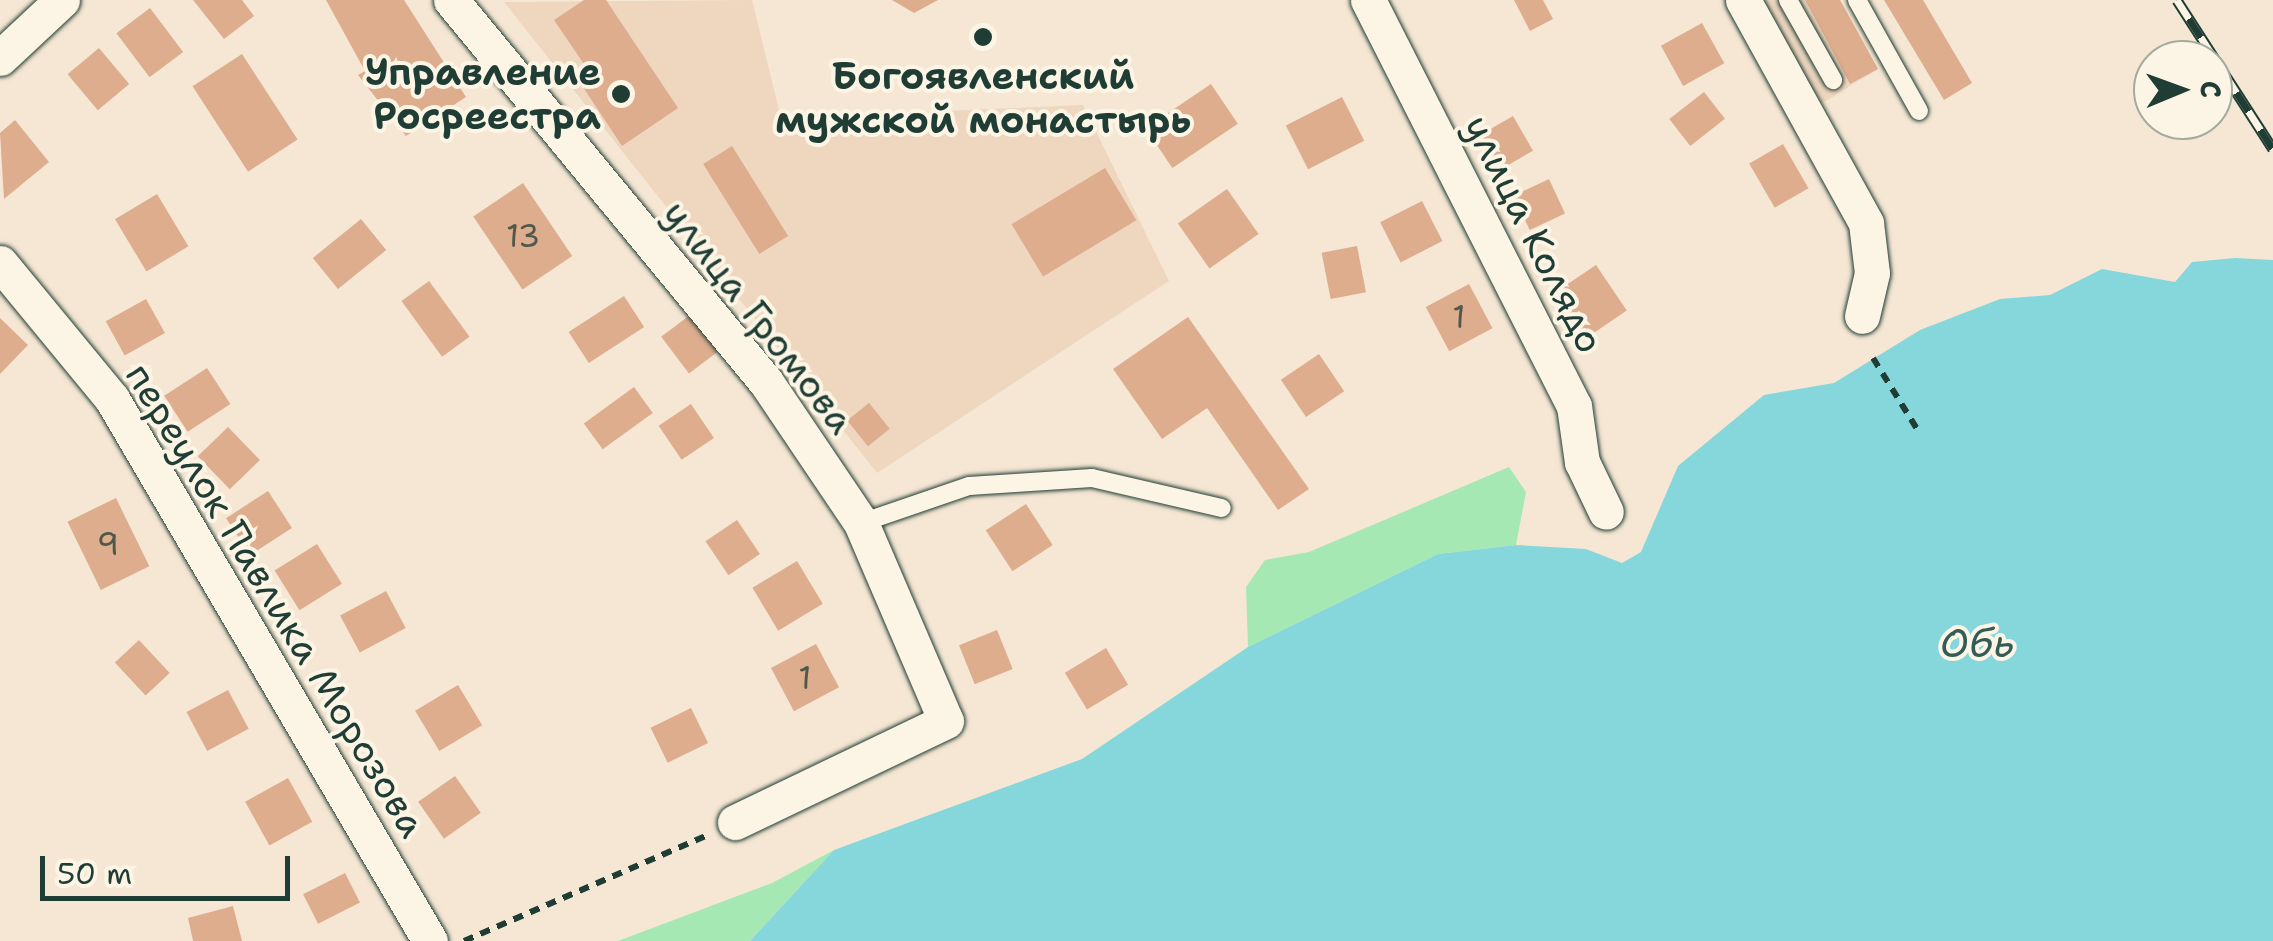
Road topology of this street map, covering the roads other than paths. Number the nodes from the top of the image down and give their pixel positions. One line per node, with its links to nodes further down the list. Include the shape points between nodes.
1 (62, 0): 7 (street)
2 (450, 0): 14 (street, улица Громова, via 766,382)
3 (1368, 0): 13 (street, улица Колядо, via 1574,406 1582,462)
4 (1744, 0): 11 (street, via 1866,223 1872,273)
5 (1788, 0): 8 (lane)
6 (1857, 0): 9 (lane)
7 (0, 58)
8 (1833, 80)
9 (1918, 111)
10 (0, 264): 16 (street, переулок Павлика Морозова, via 112,399)
11 (1862, 316)
12 (1222, 508): 14 (lane, via 1092,478 970,486)
13 (1606, 512)
14 (861, 523): 15 (street, улица Громова, via 946,721)
15 (735, 822)
16 (430, 941)

